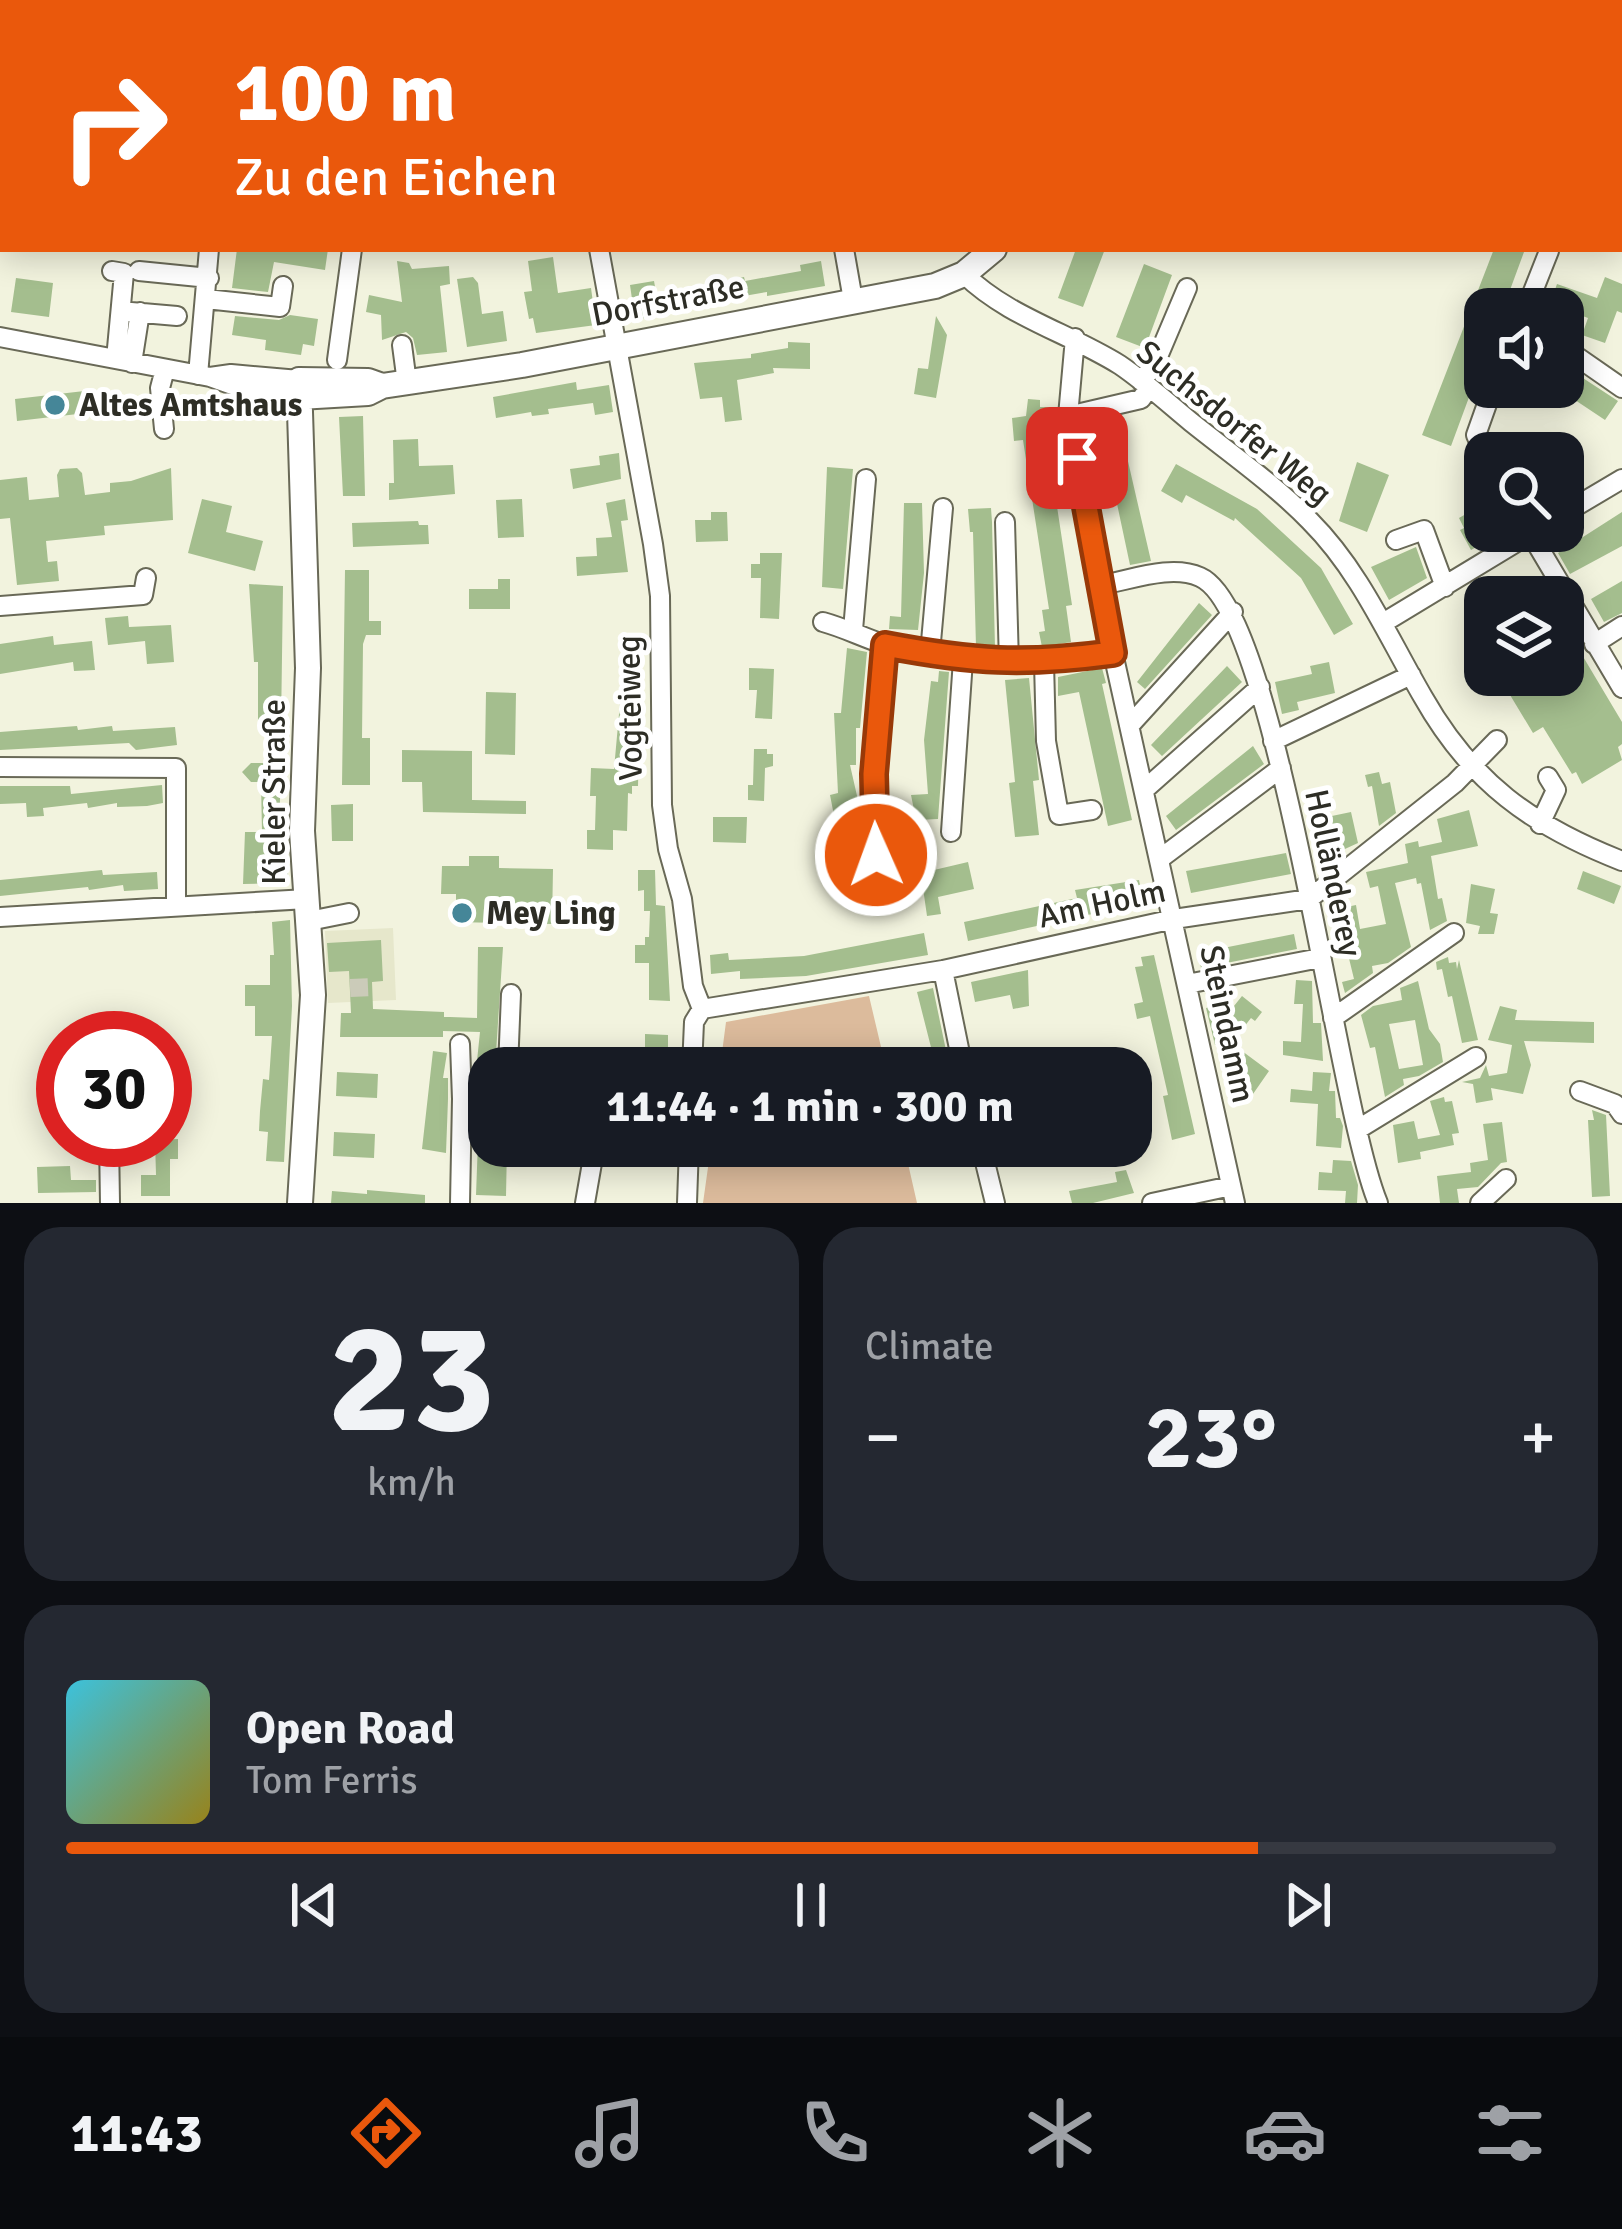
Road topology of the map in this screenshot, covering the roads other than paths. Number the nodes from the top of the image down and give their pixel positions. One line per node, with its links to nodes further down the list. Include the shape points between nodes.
1 (209, 252): 10 (street)
2 (352, 252): 21 (street)
3 (600, 252): 19 (street, Vogteiweg)
4 (845, 252): 15 (street)
5 (990, 252): 9 (main road)
6 (1549, 252): 13 (street)
7 (112, 271): 22 (street, via 124,273)
8 (139, 271): 10 (street)
9 (964, 274): 15 (main road, Dorfstraße); 18 (street, Suchsdorfer Weg, via 991,300)
10 (208, 278): 14 (street)
11 (283, 286): 14 (street, via 280,307)
12 (1187, 288): 27 (street)
13 (1534, 288)
14 (206, 299): 25 (street)
15 (853, 300): 19 (main road, Dorfstraße)
16 (177, 316): 22 (street, via 136,312)
17 (0, 337): 22 (street)
18 (1075, 338): 27 (street, Suchsdorfer Weg); 30 (street, Steindamm)
19 (615, 344): 26 (main road, Dorfstraße); 84 (street, Vogteiweg, via 660,596 662,805)
20 (402, 345): 26 (street)
21 (337, 360)
22 (124, 361): 24 (street)
23 (1584, 362): 29 (street)
24 (166, 369): 25 (street); 31 (street)
25 (204, 376): 28 (street, via 230,387)
26 (394, 384): 28 (main road, Dorfstraße, via 368,393)
27 (1145, 384): 30 (street, via 1141,399); 46 (street, Suchsdorfer Weg, via 1310,520)
28 (299, 388): 75 (main road, Kieler Straße)
29 (1622, 388)
30 (1068, 416): 41 (street, Steindamm)
31 (164, 429)
32 (866, 478): 48 (street)
33 (1622, 479): 34 (street)
34 (1584, 502)
35 (943, 508): 51 (street)
36 (1005, 522): 54 (street)
37 (1396, 540): 42 (street, via 1424,530)
38 (1500, 552): 42 (street)
39 (1543, 552): 49 (street)
40 (146, 578): 43 (street, via 143,595)
41 (1101, 585): 44 (street, via 1168,572 1202,578); 52 (street, Steindamm)
42 (1445, 587): 46 (street)
43 (0, 606)
44 (1233, 612): 57 (street, Holländerey); 59 (street)
45 (823, 622): 48 (street)
46 (1383, 623): 56 (street, Suchsdorfer Weg)
47 (1622, 626): 49 (street)
48 (853, 629): 50 (street)
49 (1594, 644): 58 (street)
50 (885, 645): 51 (street); 70 (street)
51 (930, 653): 53 (street)
52 (1113, 653): 55 (street); 59 (street, Steindamm)
53 (963, 660): 54 (street); 69 (street)
54 (1009, 662): 55 (street)
55 (1044, 662): 67 (street, via 1059,815)
56 (1411, 675): 60 (street); 64 (street, Suchsdorfer Weg)
57 (1260, 687): 60 (street, Holländerey); 66 (street)
58 (1622, 688)
59 (1131, 724): 66 (street, Steindamm)
60 (1273, 741): 63 (street, Holländerey)
61 (1501, 745): 64 (street, Am Holm)
62 (0, 767): 74 (street, via 176,768)
63 (1281, 768): 71 (street); 73 (street, Holländerey)
64 (1477, 773): 68 (street, Suchsdorfer Weg); 73 (street, Am Holm)
65 (1548, 777): 68 (street, via 1555,799)
66 (1144, 790): 71 (street, Steindamm)
67 (1092, 810)
68 (1540, 824): 72 (street, Suchsdorfer Weg)
69 (951, 832)
70 (876, 855)
71 (1161, 858): 78 (street, Steindamm)
72 (1622, 861)
73 (1309, 899): 78 (street, Am Holm); 80 (street, Holländerey)
74 (176, 904): 75 (street); 77 (street)
75 (308, 910): 76 (street); 103 (main road, Kieler Straße, via 312,1046)
76 (350, 913)
77 (0, 917)
78 (1174, 919): 81 (street, Am Holm); 82 (street, Steindamm)
79 (1454, 933): 85 (street, Holländerey)
80 (1320, 958): 82 (street); 85 (street, Holländerey)
81 (944, 970): 84 (street, Am Holm); 89 (street)
82 (1187, 984): 101 (street, Steindamm)
83 (511, 994): 87 (street)
84 (703, 1009): 88 (street, Vogteiweg)
85 (1333, 1018): 95 (street, Holländerey)
86 (460, 1044): 92 (street)
87 (509, 1047)
88 (693, 1047)
89 (959, 1047)
90 (1476, 1057): 95 (street)
91 (1580, 1091): 94 (street)
92 (462, 1099): 93 (street); 104 (street)
93 (468, 1100)
94 (1622, 1114)
95 (1360, 1128): 109 (street, Holländerey)
96 (109, 1167): 102 (street)
97 (591, 1167): 105 (street)
98 (688, 1167): 106 (street)
99 (986, 1167): 107 (street)
100 (1506, 1179): 110 (street)
101 (1233, 1194): 108 (street)
102 (110, 1203)
103 (300, 1203)
104 (460, 1203)
105 (585, 1203)
106 (687, 1203)
107 (995, 1203)
108 (1152, 1203)
109 (1378, 1203)
110 (1480, 1203)

